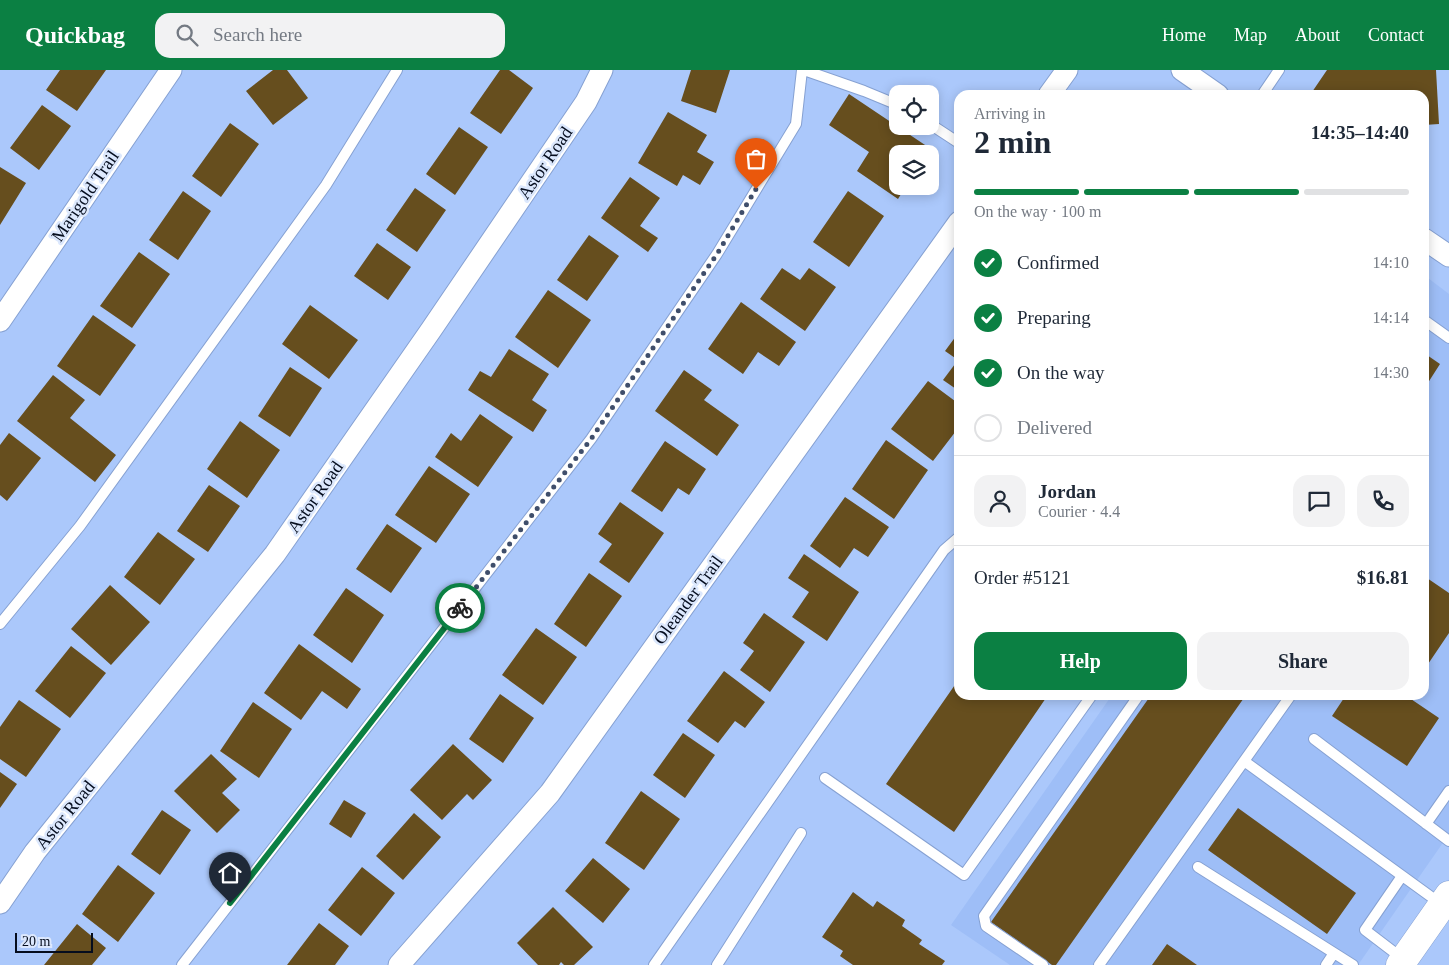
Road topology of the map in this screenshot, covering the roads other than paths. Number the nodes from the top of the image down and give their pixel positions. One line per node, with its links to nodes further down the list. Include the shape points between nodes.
1 (171, 70): 17 (street, Marigold Trail)
2 (397, 70): 21 (lane, via 326,185 80,526)
3 (602, 70): 35 (street, Astor Road, via 586,102 275,554 35,852)
4 (803, 70): 11 (lane); 38 (lane, via 796,124 717,254 591,439)
5 (1067, 70): 8 (street)
6 (1182, 70): 9 (street)
7 (1279, 70): 10 (lane)
8 (1053, 90)
9 (1211, 90)
10 (1265, 90)
11 (889, 102)
12 (939, 130): 13 (lane)
13 (954, 140)
14 (954, 229): 39 (street, Oleander Trail, via 550,793)
15 (1429, 242): 16 (street)
16 (1449, 256)
17 (0, 321)
18 (1429, 324): 19 (lane)
19 (1449, 338)
20 (954, 541): 40 (lane, via 944,550)
21 (0, 624)
22 (1088, 700): 27 (lane, via 964,875)
23 (1135, 700): 42 (lane, via 984,916 986,926)
24 (1287, 700): 26 (lane)
25 (1314, 739): 29 (lane)
26 (1244, 761): 33 (lane); 43 (lane)
27 (825, 778)
28 (1449, 791): 29 (lane)
29 (1426, 824): 31 (lane)
30 (801, 833): 41 (lane)
31 (1449, 841)
32 (1198, 867): 36 (lane)
33 (1402, 876): 34 (lane); 37 (lane, via 1365,930)
34 (1445, 900): 37 (main road)
35 (0, 903)
36 (1334, 953): 44 (lane); 45 (lane)
37 (1402, 962)
38 (182, 965)
39 (400, 965)
40 (654, 965)
41 (717, 965)
42 (1043, 965)
43 (1099, 965)
44 (1326, 965)
45 (1353, 965)

